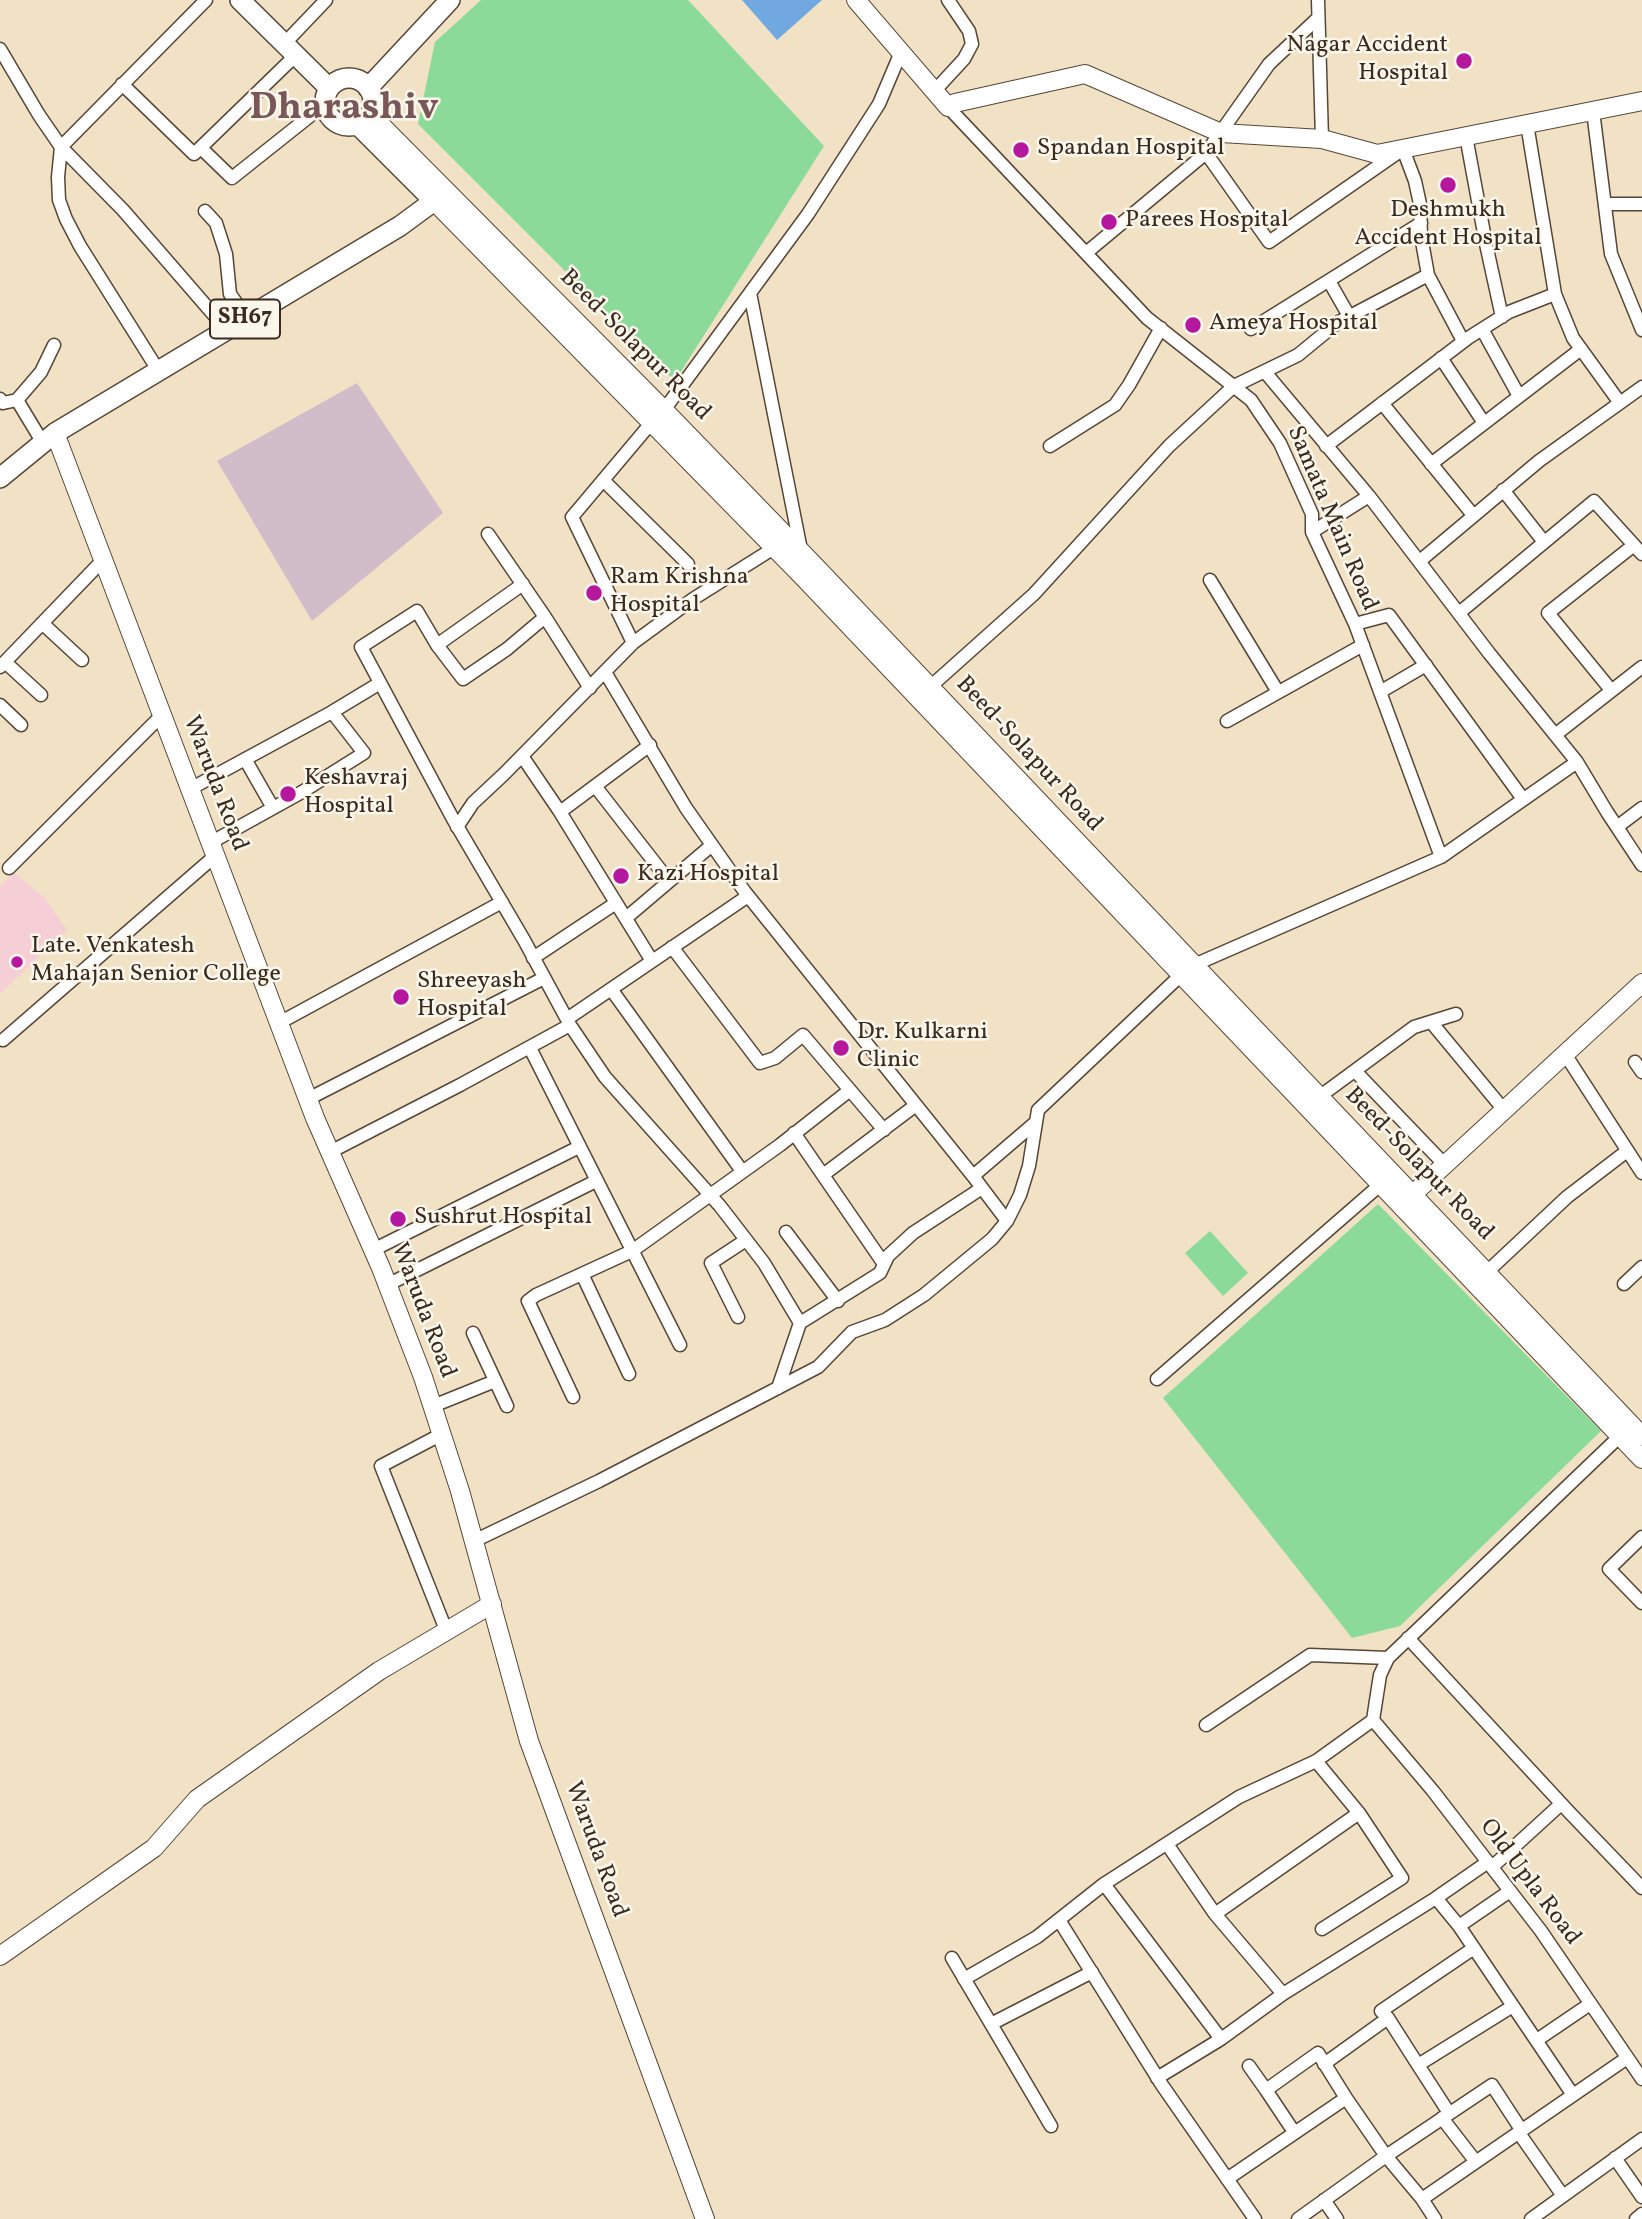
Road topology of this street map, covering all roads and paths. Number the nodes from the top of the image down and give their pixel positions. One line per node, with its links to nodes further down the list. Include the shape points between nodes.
1 (206, 0): 14 (street)
2 (240, 0): 12 (main road)
3 (326, 0): 12 (street)
4 (443, 0): 15 (main road)
5 (450, 0): 15 (main road)
6 (856, 0): 13 (street)
7 (866, 0): 16 (street)
8 (948, 0): 16 (street, via 969,31 972,44)
9 (1318, 0): 10 (street)
10 (1318, 18): 23 (street, via 1269,64); 25 (street)
11 (0, 49): 26 (street)
12 (291, 49): 17 (main road); 27 (street)
13 (901, 52): 19 (street); 38 (street, via 879,104)
14 (122, 84): 26 (street); 27 (street, via 194,154)
15 (364, 84): 17 (main road, via 343,79); 21 (main road, via 373,99)
16 (940, 85): 19 (street)
17 (327, 96): 21 (main road, via 331,119 337,123 344,126); 27 (street, via 232,178)
18 (1642, 101): 20 (street)
19 (952, 105): 23 (street, via 1085,74); 35 (street, Samata Main Road)
20 (1592, 111): 22 (street); 31 (street)
21 (364, 119): 30 (main road); 61 (street, Beed-Solapur Road)
22 (1527, 124): 24 (street); 39 (street)
23 (1221, 133): 25 (street); 29 (street)
24 (1466, 136): 28 (street); 41 (street)
25 (1322, 139): 28 (street, via 1377,154)
26 (61, 147): 46 (street); 52 (street, via 59,200 66,219)
27 (201, 148)
28 (1403, 149): 29 (street, via 1269,242); 34 (street, via 1415,181)
29 (1206, 153): 35 (street)
30 (435, 201): 42 (main road, SH67); 61 (street, Beed-Solapur Road)
31 (1605, 204): 32 (street); 47 (street, via 1611,254)
32 (1642, 204)
33 (205, 211): 42 (street, via 216,223 226,254 230,294)
34 (1421, 223): 36 (street); 37 (street)
35 (1086, 253): 43 (street, Samata Main Road)
36 (1428, 275): 40 (street); 48 (street)
37 (1329, 281): 40 (street); 44 (street)
38 (750, 293): 61 (street); 77 (street)
39 (1555, 294): 41 (street); 50 (street)
40 (1349, 316): 53 (street, via 1298,355)
41 (1502, 317): 45 (street)
42 (247, 318): 46 (main road, SH67)
43 (1161, 328): 54 (street, Samata Main Road); 64 (street, via 1115,405)
44 (1251, 329)
45 (1482, 329): 48 (street); 56 (street)
46 (227, 330): 52 (main road, SH67)
47 (1642, 330)
48 (1464, 341): 51 (street)
49 (54, 345): 58 (street, via 41,372)
50 (1581, 349): 56 (street); 60 (street)
51 (1441, 358): 59 (street); 62 (street)
52 (158, 370): 63 (main road, SH67)
53 (1265, 372): 54 (street); 65 (street, Samata Main Road)
54 (1234, 386): 72 (street, Samata Main Road, via 1251,400 1280,443 1312,514); 96 (street, via 1169,446 1034,594)
55 (1642, 387): 60 (street)
56 (1519, 396): 62 (street)
57 (0, 399): 58 (street, via 2,403)
58 (17, 400): 63 (street)
59 (1381, 403): 65 (street); 66 (street)
60 (1620, 403): 69 (street)
61 (658, 416): 68 (street); 75 (street, Beed-Solapur Road); 77 (street, Beed-Solapur Road)
62 (1484, 423): 66 (street)
63 (49, 438): 67 (main road, SH67); 78 (street, Waruda Road)
64 (1050, 446)
65 (1326, 446): 70 (street, Samata Main Road)
66 (1431, 464): 71 (street)
67 (0, 478)
68 (604, 481): 80 (street); 87 (street, via 572,517)
69 (1503, 491): 71 (street); 74 (street)
70 (1369, 496): 72 (street); 79 (street, Samata Main Road)
71 (1473, 515): 79 (street)
72 (1312, 532): 86 (street, Samata Main Road)
73 (488, 534): 82 (street)
74 (1544, 542): 76 (street, via 1594,501); 83 (street)
75 (774, 548): 87 (street); 133 (street, Beed-Solapur Road)
76 (1638, 550): 98 (street, via 1548,613)
77 (801, 551): 96 (street, Beed-Solapur Road)
78 (103, 560): 85 (street); 104 (street, Waruda Road)
79 (1421, 560): 83 (street, Samata Main Road)
80 (688, 564)
81 (1210, 580): 99 (street)
82 (523, 584): 84 (street); 88 (street)
83 (1459, 613): 107 (street, Samata Main Road)
84 (545, 617): 88 (street, via 463,679); 97 (street)
85 (42, 623): 90 (street); 91 (street)
86 (1354, 624): 89 (street, Samata Main Road); 92 (street, via 1389,615)
87 (633, 643): 94 (street)
88 (437, 645): 95 (street, via 417,611 361,647)
89 (1363, 645): 99 (street); 100 (street, Samata Main Road)
90 (82, 660)
91 (2, 665): 101 (street)
92 (1426, 665): 100 (street); 114 (street)
93 (1642, 667): 98 (street)
94 (605, 672): 97 (street); 108 (street)
95 (380, 683): 103 (street); 118 (street)
96 (930, 687): 133 (street, Beed-Solapur Road)
97 (590, 688): 109 (street)
98 (1611, 690): 107 (street)
99 (1279, 692): 105 (street)
100 (1380, 692): 122 (street, Samata Main Road)
101 (41, 695)
102 (0, 705): 106 (street)
103 (332, 712): 110 (street); 115 (street, via 364,752)
104 (162, 715): 113 (street, Waruda Road); 124 (street)
105 (1227, 721)
106 (21, 725)
107 (1555, 735): 111 (street, Samata Main Road)
108 (650, 745): 112 (street); 120 (street)
109 (522, 756): 117 (street); 118 (street, via 472,803)
110 (246, 759): 113 (street); 115 (street)
111 (1577, 762): 114 (street); 119 (street, Samata Main Road)
112 (595, 786): 117 (street); 125 (street)
113 (190, 789): 121 (street, Waruda Road)
114 (1523, 799): 122 (street)
115 (273, 808): 121 (street)
116 (1642, 808): 119 (street)
117 (560, 812): 128 (street)
118 (457, 827): 127 (street)
119 (1617, 827): 123 (street, Samata Main Road)
120 (712, 845): 125 (street); 126 (street)
121 (213, 850): 140 (street, Waruda Road); 141 (street)
122 (1441, 856): 133 (street)
123 (1642, 865)
124 (9, 868)
125 (669, 881): 129 (street)
126 (748, 896): 130 (street); 148 (street)
127 (502, 902): 131 (street); 140 (street)
128 (616, 902): 129 (street); 131 (street)
129 (626, 918): 132 (street)
130 (672, 947): 132 (street); 145 (street, via 760,1063 775,1058 803,1035)
131 (533, 958): 134 (street)
132 (652, 961): 136 (street)
133 (1187, 970): 146 (street, Beed-Solapur Road); 150 (street, via 1038,1110); 162 (street, Beed-Solapur Road)
134 (544, 978): 138 (street); 147 (street)
135 (1642, 983): 143 (street)
136 (611, 989): 138 (street); 158 (street)
137 (1456, 1014): 139 (street)
138 (569, 1022): 142 (street); 164 (street, via 605,1077)
139 (1431, 1022): 144 (street, via 1415,1027); 149 (street)
140 (279, 1023): 147 (street, Waruda Road)
141 (3, 1040)
142 (530, 1048): 153 (street); 155 (street)
143 (1565, 1054): 149 (street); 154 (street)
144 (1355, 1071): 146 (street); 156 (street)
145 (850, 1090): 151 (street); 152 (street)
146 (1319, 1097): 165 (street, Beed-Solapur Road)
147 (308, 1099): 155 (street, Waruda Road)
148 (916, 1105): 151 (street); 160 (street)
149 (1504, 1110): 156 (street)
150 (1036, 1122): 160 (street); 166 (street, via 1026,1176)
151 (884, 1130): 159 (street)
152 (794, 1133): 158 (street); 159 (street)
153 (579, 1147): 161 (street); 169 (street)
154 (1627, 1151): 157 (street); 173 (street, via 1567,1197)
155 (330, 1152): 169 (street, Waruda Road)
156 (1445, 1165): 165 (street)
157 (1641, 1169)
158 (742, 1171): 164 (street)
159 (823, 1175): 171 (street)
160 (973, 1176): 163 (street)
161 (596, 1181): 170 (street); 176 (street)
162 (1380, 1185): 183 (street); 190 (street, Beed-Solapur Road)
163 (982, 1188): 166 (street); 171 (street, via 913,1233)
164 (709, 1194): 168 (street); 170 (street)
165 (1412, 1195): 173 (street, Beed-Solapur Road)
166 (1007, 1221): 185 (street, via 992,1239 923,1295 885,1320 852,1332 818,1367)
167 (786, 1232): 177 (street)
168 (746, 1240): 178 (street, via 711,1263); 179 (street)
169 (373, 1250): 176 (street, Waruda Road)
170 (632, 1251): 174 (street); 181 (street)
171 (884, 1264): 177 (street, via 880,1273)
172 (1642, 1267): 175 (street)
173 (1487, 1272): 191 (street, Beed-Solapur Road)
174 (582, 1274): 182 (street); 186 (street, via 528,1301)
175 (1624, 1283)
176 (387, 1285): 187 (street, Waruda Road)
177 (838, 1301): 179 (street)
178 (738, 1317)
179 (800, 1323): 185 (street)
180 (472, 1333): 184 (street)
181 (680, 1345)
182 (629, 1374)
183 (1157, 1379)
184 (495, 1381): 187 (street); 188 (street)
185 (778, 1388): 194 (street)
186 (573, 1398)
187 (433, 1406): 189 (street, Waruda Road)
188 (507, 1406)
189 (442, 1434): 194 (street, Waruda Road); 197 (street, via 381,1466)
190 (1620, 1436): 192 (street, Beed-Solapur Road); 198 (street)
191 (1642, 1436)
192 (1642, 1460)
193 (1642, 1537): 195 (street, via 1609,1569)
194 (474, 1541): 196 (street, Waruda Road)
195 (1642, 1603)
196 (492, 1604): 197 (street); 250 (street, Waruda Road, via 529,1741)
197 (446, 1630): 216 (street, via 197,1799 154,1848)
198 (1408, 1639): 199 (street); 203 (street)
199 (1388, 1658): 200 (street, via 1380,1675); 201 (street, via 1310,1655)
200 (1373, 1720): 202 (street); 206 (street, Old Upla Road)
201 (1206, 1724)
202 (1316, 1761): 204 (street); 205 (street, via 1239,1797)
203 (1561, 1804): 206 (street); 208 (street)
204 (1359, 1812): 211 (street); 214 (street, via 1402,1878)
205 (1167, 1844): 207 (street); 211 (street)
206 (1490, 1865): 209 (street, Old Upla Road); 210 (street)
207 (1104, 1884): 212 (street); 225 (street)
208 (1642, 1888)
209 (1510, 1891): 213 (street); 221 (street, Old Upla Road)
210 (1436, 1898): 213 (street); 220 (street)
211 (1215, 1913): 220 (street)
212 (1059, 1920): 218 (street); 219 (street)
213 (1459, 1926): 215 (street)
214 (1322, 1930)
215 (1474, 1948): 222 (street); 223 (street, via 1381,2011)
216 (0, 1956)
217 (952, 1958): 219 (street)
218 (1092, 1972): 224 (street); 231 (street)
219 (964, 1979): 224 (street)
220 (1283, 1994): 225 (street)
221 (1590, 2004): 226 (street); 227 (street, Old Upla Road)
222 (1513, 2006): 226 (street); 229 (street)
223 (1388, 2018): 228 (street); 229 (street)
224 (991, 2024): 237 (street)
225 (1221, 2039): 231 (street)
226 (1537, 2040): 234 (street)
227 (1626, 2058): 232 (street, Old Upla Road); 234 (street)
228 (1324, 2064): 233 (street, via 1318,2053); 235 (street)
229 (1418, 2065): 236 (street)
230 (1249, 2066): 233 (street)
231 (1157, 2078): 244 (street)
232 (1642, 2079)
233 (1266, 2090): 238 (street)
234 (1573, 2095): 239 (street)
235 (1346, 2098): 238 (street); 241 (street)
236 (1446, 2116): 239 (street, via 1492,2085); 241 (street); 243 (street)
237 (1051, 2126)
238 (1294, 2132): 244 (street)
239 (1521, 2132): 243 (street); 245 (street)
240 (1642, 2139): 242 (street)
241 (1386, 2156): 247 (street); 248 (street)
242 (1615, 2158): 245 (street); 246 (street)
243 (1476, 2162): 247 (street)
244 (1227, 2179): 251 (street)
245 (1563, 2196): 255 (street)
246 (1642, 2197)
247 (1422, 2199): 254 (street)
248 (1324, 2200): 252 (street); 253 (street)
249 (1642, 2214): 256 (street)
250 (705, 2219)
251 (1255, 2219)
252 (1298, 2219)
253 (1337, 2219)
254 (1435, 2219)
255 (1531, 2219)
256 (1636, 2219)

